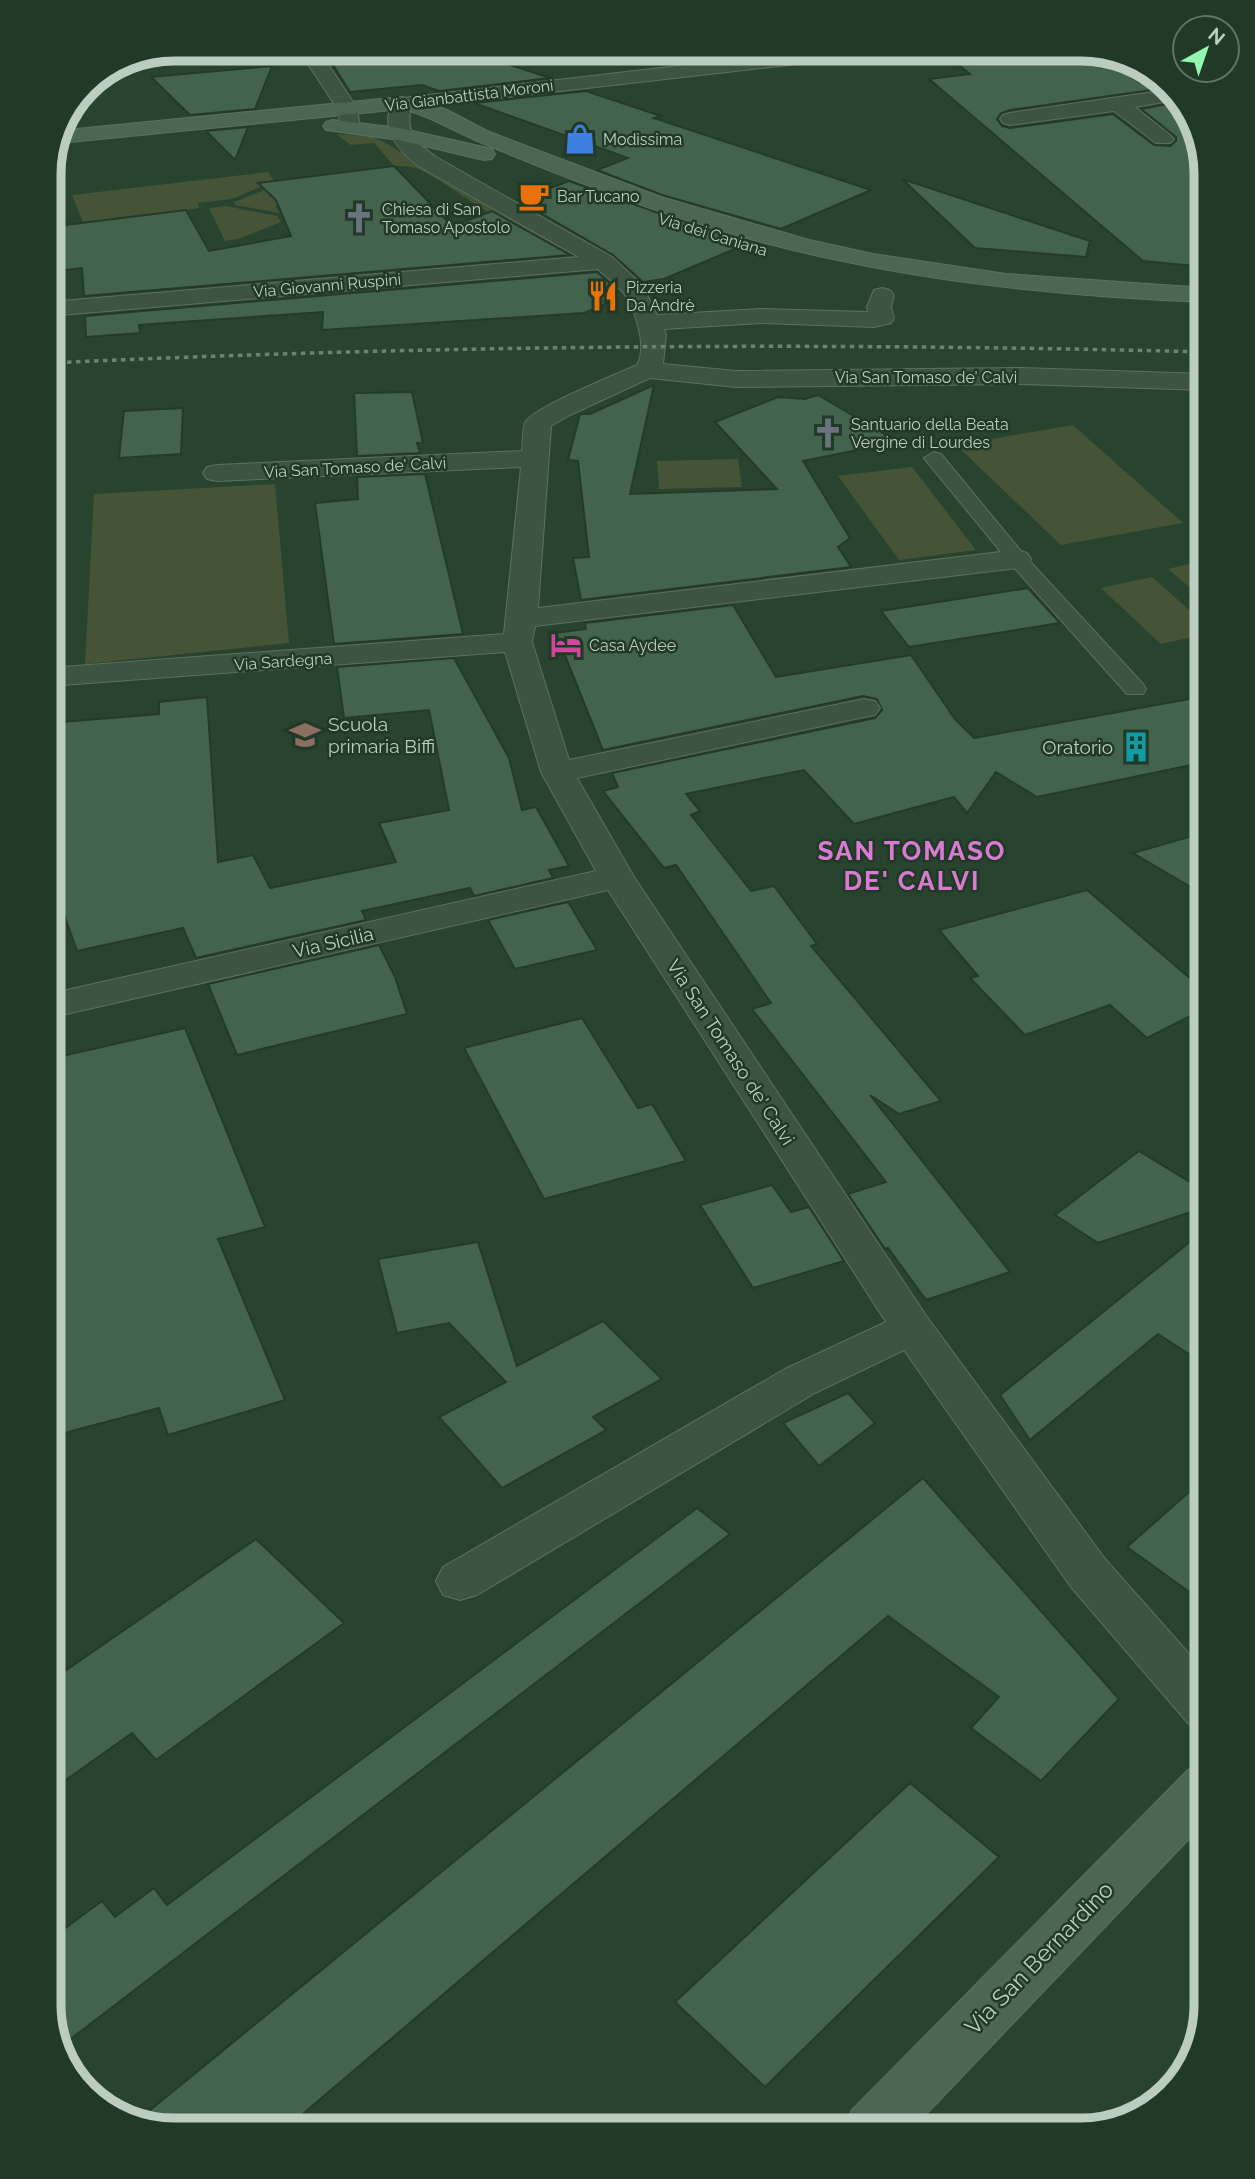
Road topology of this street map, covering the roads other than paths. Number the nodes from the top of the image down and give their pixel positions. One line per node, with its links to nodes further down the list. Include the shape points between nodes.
1 (315, 61): 7 (street)
2 (765, 61): 3 (street, Via Gianbattista Moroni)
3 (487, 91): 5 (street, Via Gianbattista Moroni); 9 (street, via 465,111)
4 (1163, 97): 6 (street)
5 (402, 103): 7 (main road, Via Gianbattista Moroni); 9 (main road, Via dei Caniana); 10 (street, via 397,117)
6 (1118, 104): 8 (street); 12 (street)
7 (348, 118): 10 (main road, Via dei Caniana); 11 (main road, Via dei Caniana, via 315,124 230,121)
8 (1010, 119)
9 (462, 126): 13 (street); 16 (main road, Via dei Caniana, via 675,209 779,241 899,266 1022,283)
10 (399, 134): 13 (main road, Via dei Caniana); 14 (street, via 406,146)
11 (68, 137)
12 (1163, 139)
13 (474, 151): 14 (street); 18 (main road, Via dei Caniana, via 716,237 851,270 990,292)
14 (453, 174): 15 (street)
15 (604, 262): 19 (street, Via Giovanni Ruspini); 20 (street, via 634,290)
16 (1194, 294)
17 (882, 295): 20 (street, via 882,318 874,320 761,316)
18 (1194, 306)
19 (61, 308)
20 (648, 323): 21 (street, via 654,335 653,359)
21 (647, 370): 22 (street, Via San Tomaso de' Calvi, via 736,379 1021,376); 23 (street, Via San Tomaso de' Calvi, via 538,423)
22 (1194, 382)
23 (535, 458): 25 (street, Via San Tomaso de' Calvi); 27 (street, Via San Tomaso de' Calvi)
24 (934, 458): 26 (lane)
25 (217, 473)
26 (1017, 559): 27 (street); 29 (lane)
27 (519, 630): 28 (street, Via Sardegna); 31 (street, Via San Tomaso de' Calvi)
28 (61, 676)
29 (1135, 689)
30 (864, 708): 31 (street)
31 (558, 772): 32 (street, Via San Tomaso de' Calvi)
32 (617, 877): 33 (street, Via Sicilia); 34 (street, Via San Tomaso de' Calvi)
33 (61, 1003)
34 (912, 1328): 35 (street, via 800,1381); 36 (street, Via San Tomaso de' Calvi, via 1088,1573)
35 (460, 1581)
36 (1194, 1694)
37 (1194, 1798): 38 (main road, Via San Bernardino)
38 (884, 2118)

